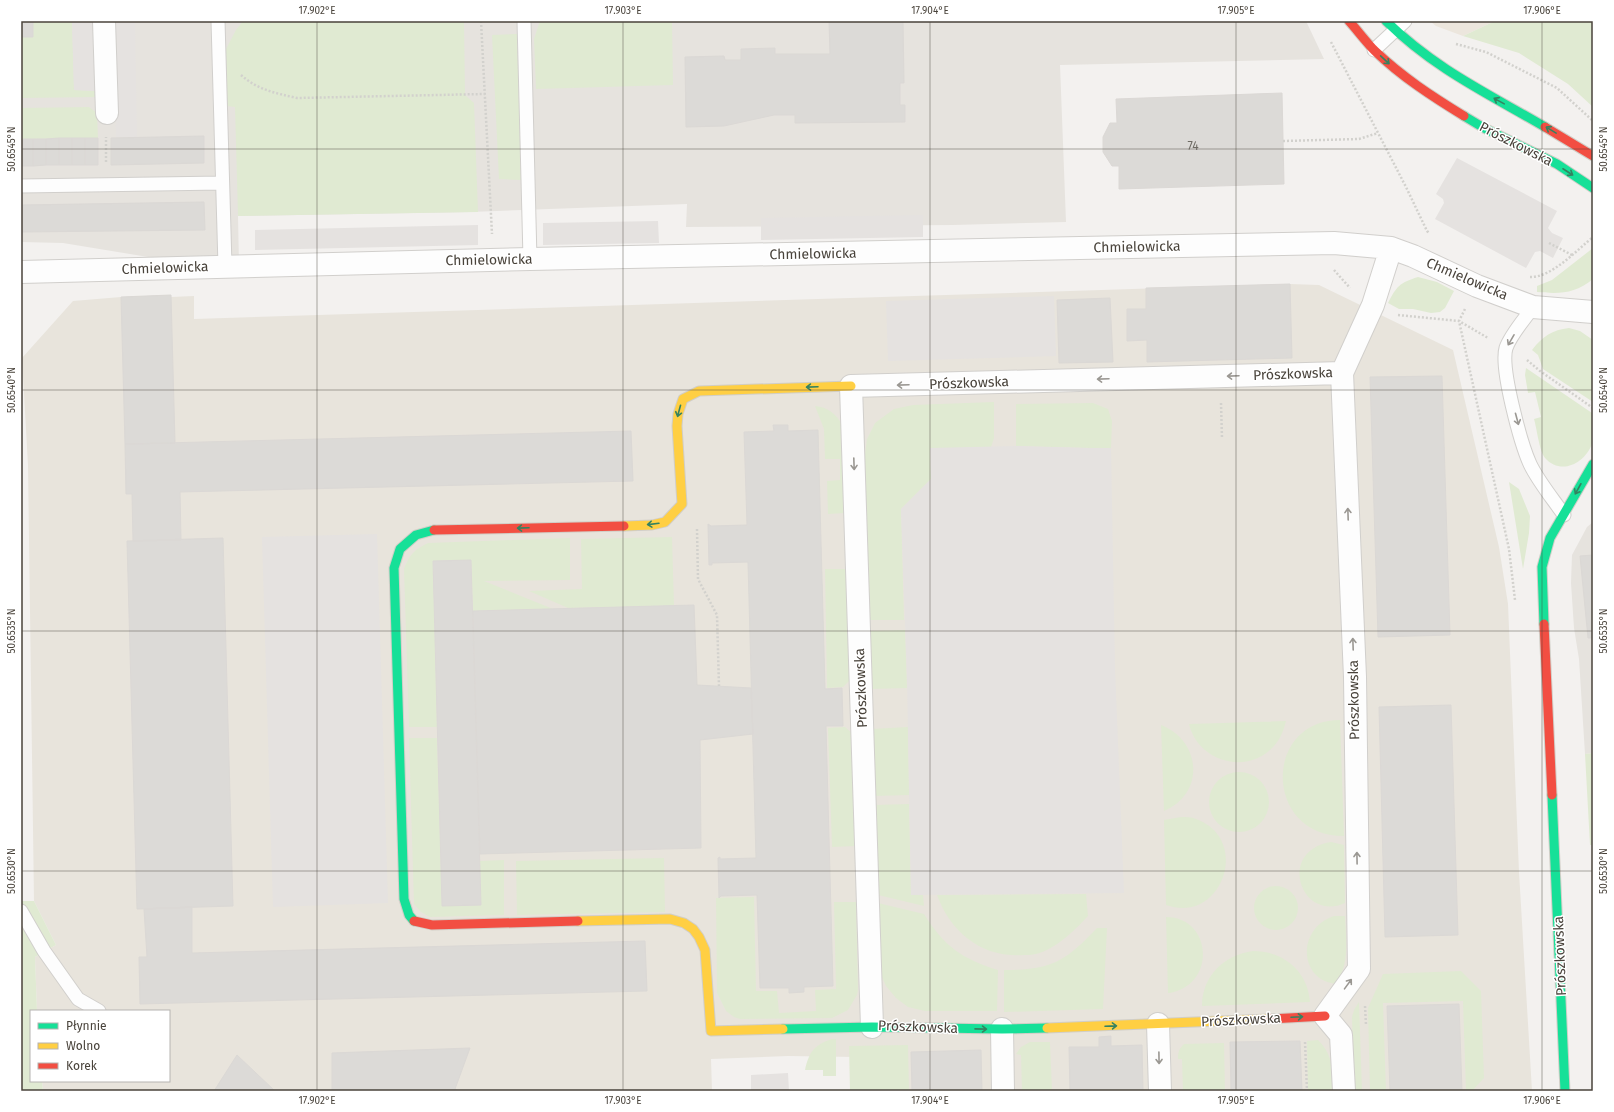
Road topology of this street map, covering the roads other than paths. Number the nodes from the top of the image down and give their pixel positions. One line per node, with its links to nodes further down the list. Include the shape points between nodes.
1 (104, 21): 9 (street)
2 (218, 21): 11 (lane)
3 (524, 21): 15 (lane)
4 (1349, 21): 8 (street, Prószkowska)
5 (1386, 21): 7 (street, Prószkowska)
6 (1405, 21): 7 (lane)
7 (1394, 31): 8 (lane); 10 (street, Prószkowska, one-way to 7, via 1460,79)
8 (1374, 50): 13 (street, Prószkowska, one-way to 13, via 1433,97 1484,128 1556,164)
9 (107, 113)
10 (1593, 156)
11 (222, 183): 12 (lane); 16 (lane)
12 (21, 186)
13 (1593, 188)
14 (1390, 248): 15 (street, Chmielowicka, via 1334,243); 18 (street, Chmielowicka); 20 (street, Prószkowska, via 1373,305)
15 (530, 259): 16 (street, Chmielowicka)
16 (226, 266): 17 (street, Chmielowicka)
17 (21, 272)
18 (1533, 307): 19 (street, Chmielowicka); 24 (lane, one-way to 24, via 1506,348 1504,361 1507,382 1530,464)
19 (1593, 312)
20 (1342, 373): 21 (street, Prószkowska, one-way to 21); 27 (street, Prószkowska, one-way to 20, via 1359,969 1355,677)
21 (851, 386): 29 (street, Prószkowska, one-way to 29); 29 (street, one-way to 29, via 699,391 683,399 677,426 682,504 665,522 652,525 434,530 416,535 400,549 394,568 404,899 407,913 416,924 670,919 689,924 701,938 705,950 711,1031)
22 (1593, 464): 24 (street, Prószkowska, one-way to 24)
23 (1587, 494): 24 (street, Prószkowska)
24 (1564, 515): 34 (street, Prószkowska, via 1550,538 1542,566)
25 (21, 910): 26 (lane, via 44,951 78,999)
26 (97, 1010)
27 (1325, 1016): 28 (street, Prószkowska, one-way to 27); 33 (street, via 1341,1035)
28 (1158, 1024): 30 (street, Prószkowska, one-way to 28); 32 (street, one-way to 32)
29 (872, 1027): 30 (street, Prószkowska, one-way to 30)
30 (1002, 1029): 31 (street)
31 (1003, 1091)
32 (1160, 1091)
33 (1344, 1091)
34 (1565, 1091)

